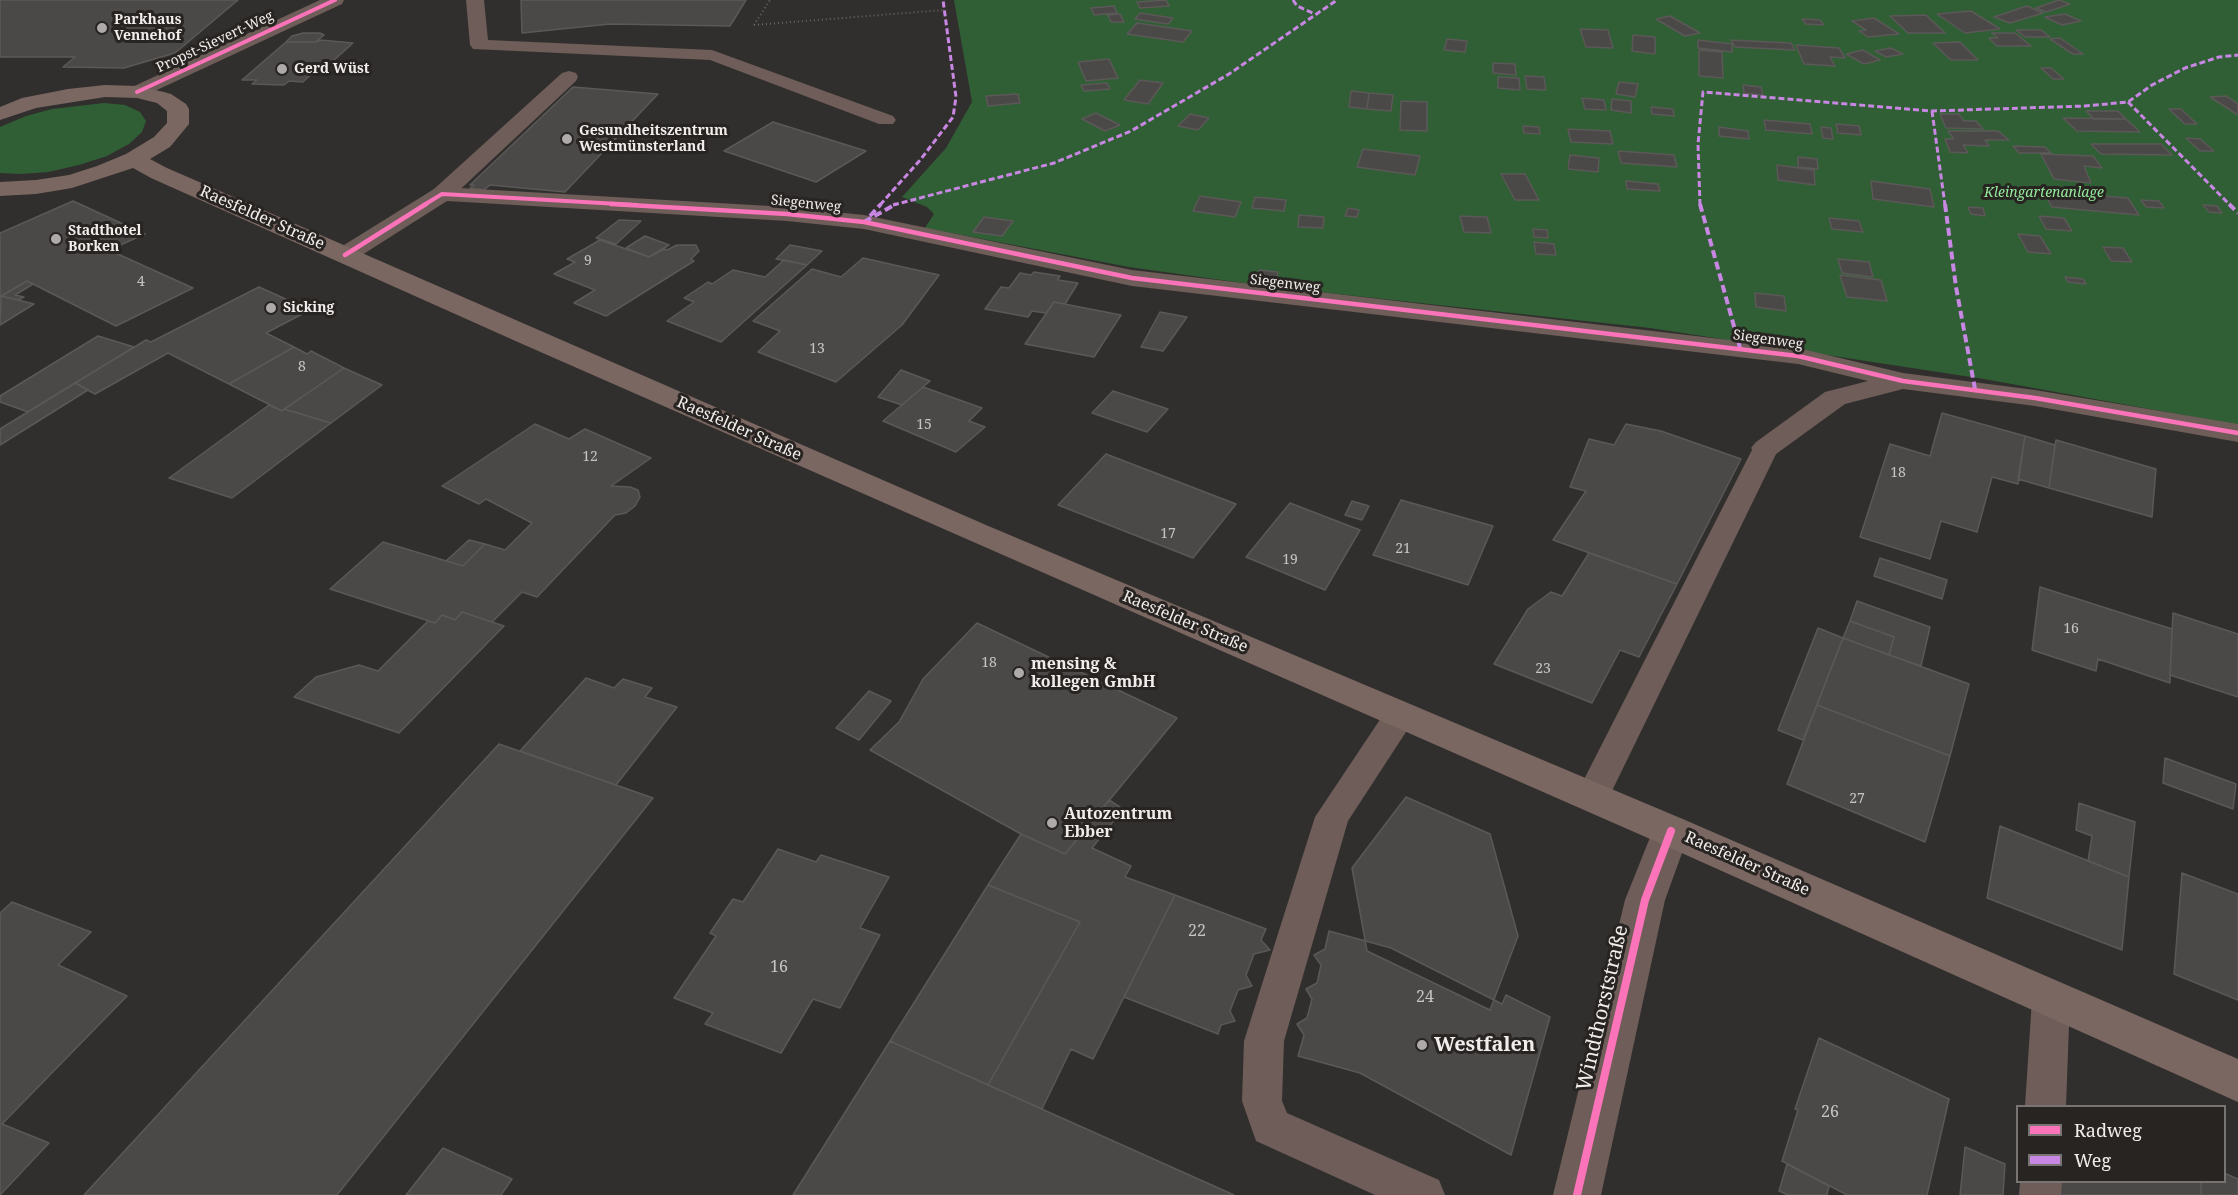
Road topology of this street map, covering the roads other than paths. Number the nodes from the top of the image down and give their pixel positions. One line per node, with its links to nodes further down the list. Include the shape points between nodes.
1 (335, 0): 4 (street, Propst-Sievert-Weg)
2 (475, 0): 6 (lane, via 479,45 712,55)
3 (569, 77): 9 (lane)
4 (137, 92): 5 (main road, via 68,95); 7 (main road, via 164,98 178,109 178,124 162,142)
5 (0, 114)
6 (886, 120)
7 (134, 159): 8 (main road, via 72,181); 10 (main road, Raesfelder Straße)
8 (0, 189)
9 (442, 194): 10 (street); 11 (street, Siegenweg, via 864,222 1132,278 1740,348 1798,356)
10 (345, 255): 14 (main road, Raesfelder Straße)
11 (1903, 381): 12 (street, Siegenweg, via 2035,398); 13 (street, Siegenweg, via 1835,398)
12 (2238, 433)
13 (1766, 447): 15 (lane)
14 (1401, 715): 15 (main road, Raesfelder Straße); 20 (lane, via 1332,817 1264,1041 1262,1101 1271,1127)
15 (1592, 797): 16 (main road, Raesfelder Straße)
16 (1671, 831): 17 (main road, Raesfelder Straße); 21 (street, Windthorststraße, via 1645,900)
17 (2051, 999): 18 (main road, Raesfelder Straße); 19 (lane)
18 (2238, 1081)
19 (2045, 1105)
20 (1424, 1195)
21 (1578, 1195)

